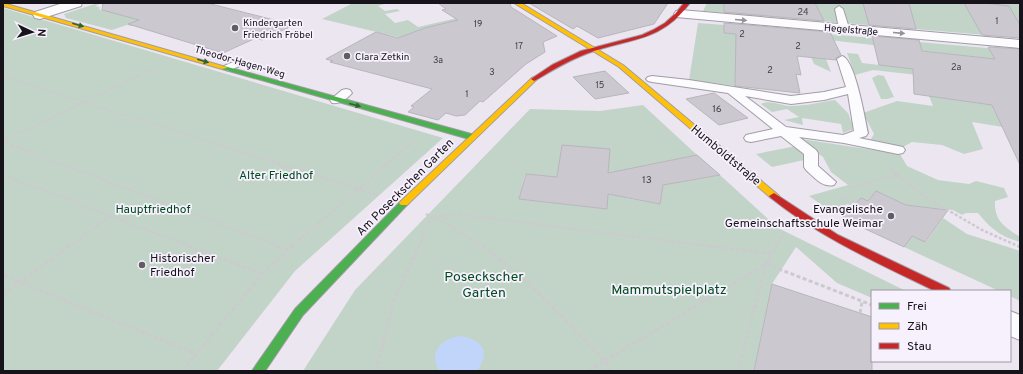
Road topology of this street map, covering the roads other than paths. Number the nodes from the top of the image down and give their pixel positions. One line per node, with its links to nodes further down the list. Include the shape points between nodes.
1 (76, 3): 6 (street)
2 (517, 3): 9 (street, Humboldtstraße)
3 (3, 4): 6 (street, Theodor-Hagen-Weg)
4 (684, 9): 7 (street, Hegelstraße, one-way to 7); 9 (street, Am Poseckschen Garten, via 672,23 658,31)
5 (839, 9): 7 (lane)
6 (40, 15): 12 (street, Theodor-Hagen-Weg, one-way to 12)
7 (844, 28): 8 (street, Hegelstraße, one-way to 8)
8 (1020, 44)
9 (595, 50): 19 (street, Am Poseckschen Garten, via 549,68 530,81); 24 (street, Humboldtstraße, via 621,66 785,205 830,235)
10 (842, 59): 14 (lane)
11 (240, 62): 12 (lane)
12 (228, 68): 17 (street, Theodor-Hagen-Weg)
13 (652, 79): 15 (lane)
14 (853, 89): 15 (lane, via 791,100); 21 (lane, via 862,133)
15 (732, 91): 18 (lane)
16 (346, 93): 17 (lane)
17 (336, 100): 19 (street, Theodor-Hagen-Weg, one-way to 19)
18 (784, 131): 20 (lane); 21 (lane); 23 (lane, via 811,153 811,167)
19 (472, 137): 27 (street, Am Poseckschen Garten, via 299,312)
20 (751, 138)
21 (844, 139): 22 (lane)
22 (898, 150)
23 (829, 182)
24 (942, 290)
25 (1011, 324): 26 (street)
26 (1020, 328)
27 (258, 371)

